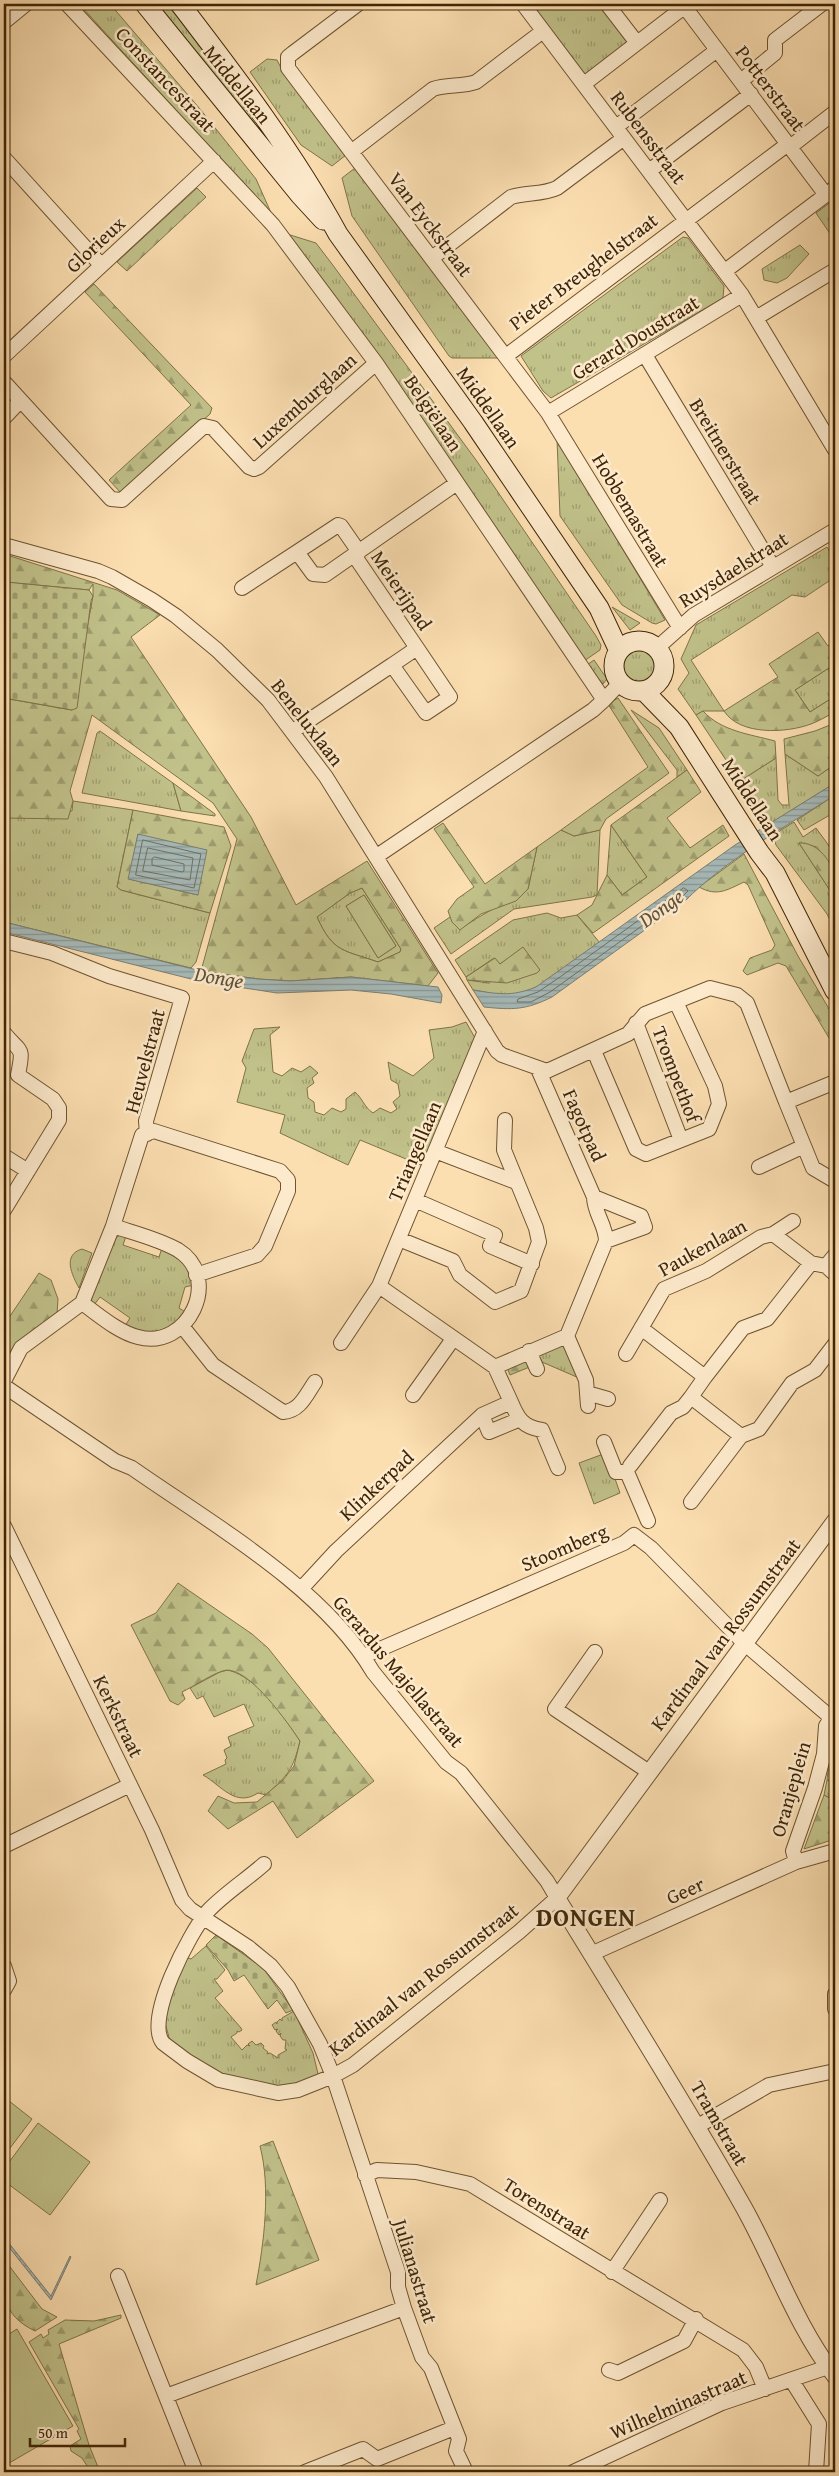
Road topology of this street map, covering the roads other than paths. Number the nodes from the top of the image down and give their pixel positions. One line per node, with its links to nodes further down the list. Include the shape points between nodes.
1 (26, 4): 11 (street)
2 (67, 4): 23 (street, Constancestraat)
3 (145, 4): 27 (main road, Middellaan, via 300,196)
4 (180, 4): 27 (main road, Middellaan, via 316,193)
5 (358, 4): 10 (street)
6 (522, 4): 12 (street, Rubensstraat)
7 (607, 4): 13 (street)
8 (822, 4): 15 (street, via 775,40 775,53)
9 (686, 5): 13 (street); 14 (street, Potterstraat)
10 (342, 8): 21 (street, Van Eyckstraat, via 288,57 288,68)
11 (4, 22)
12 (543, 31): 16 (street, Rubensstraat); 21 (street, via 476,82 468,86 433,89)
13 (637, 43): 16 (street)
14 (717, 50): 15 (street, Potterstraat); 19 (street)
15 (741, 81): 17 (street, Potterstraat)
16 (584, 84): 19 (street, Rubensstraat)
17 (751, 94): 20 (street, Potterstraat); 24 (street)
18 (835, 112): 20 (street, Pieter Breughelstraat)
19 (620, 132): 24 (street, Rubensstraat); 28 (street, via 557,188 546,193 522,193 511,197)
20 (789, 145): 25 (street, Potterstraat); 26 (street, Pieter Breughelstraat)
21 (351, 152): 28 (street, Van Eyckstraat)
22 (4, 158): 29 (street)
23 (214, 160): 29 (street, Glorieux); 37 (street, Belgiëlaan, via 273,226)
24 (649, 172): 26 (street, Rubensstraat)
25 (831, 191): 31 (street)
26 (685, 219): 31 (street, Rubensstraat); 36 (street, Pieter Breughelstraat)
27 (338, 234): 51 (main road, Middellaan)
28 (432, 258): 36 (street, Van Eyckstraat)
29 (101, 265): 35 (street, Glorieux)
30 (835, 270): 33 (street)
31 (724, 272): 32 (street, Rubensstraat)
32 (742, 296): 33 (street, Rubensstraat); 34 (street, Gerard Doustraat)
33 (756, 318): 42 (street, Rubensstraat)
34 (645, 355): 40 (street, Gerard Doustraat); 48 (street, Breitnerstraat)
35 (4, 356)
36 (506, 356): 40 (street, Van Eyckstraat)
37 (376, 363): 39 (street, Luxemburglaan, via 259,467 249,467 213,428 204,426 122,500 116,501); 43 (street, Belgiëlaan)
38 (4, 382): 39 (street)
39 (20, 401): 41 (street)
40 (548, 413): 50 (street, Hobbemastraat)
41 (4, 418)
42 (835, 450)
43 (457, 482): 47 (street); 57 (street, Belgiëlaan)
44 (835, 530): 48 (street, Ruysdaelstraat)
45 (4, 545): 58 (street, Beneluxlaan, via 112,576 152,600 233,664)
46 (297, 552): 47 (street, via 313,574 319,576); 47 (street, Meierijpad, via 338,525); 49 (street)
47 (356, 553): 52 (street, Meierijpad)
48 (773, 567): 50 (street, Ruysdaelstraat, via 694,615)
49 (242, 588)
50 (680, 628): 53 (street, Ruysdaelstraat)
51 (626, 646): 53 (main road, via 641,641); 55 (main road, via 615,659 614,671)
52 (418, 648): 54 (street, Meierijpad); 54 (street, via 450,697 426,713)
53 (657, 648): 56 (main road, via 664,661 663,675)
54 (392, 665): 58 (street, Meierijpad)
55 (620, 683): 56 (main road, via 628,689); 57 (street)
56 (652, 686): 60 (main road, Middellaan)
57 (604, 700): 59 (street)
58 (293, 731): 59 (street, Beneluxlaan)
59 (376, 856): 66 (street, Beneluxlaan)
60 (788, 896): 62 (main road, Middellaan); 63 (main road, Middellaan)
61 (4, 941): 73 (street, Heuvelstraat, via 52,953 109,976 182,998 146,1121)
62 (835, 972)
63 (835, 991)
64 (676, 1002): 65 (street, via 645,1014); 71 (street, via 710,988 737,995 746,1003); 74 (street, Trompethof, via 715,1086 719,1104 709,1129)
65 (636, 1023): 68 (street, via 628,1034); 74 (street, Trompethof)
66 (485, 1031): 69 (street, Beneluxlaan, via 502,1055); 76 (street, Triangellaan)
67 (4, 1033): 79 (street, via 18,1046 22,1055 18,1076 53,1099 60,1108 59,1120)
68 (594, 1051): 69 (street, via 547,1071); 74 (street, Trompethof, via 636,1149 646,1154)
69 (538, 1069): 82 (street, Fagotpad)
70 (835, 1082): 71 (street)
71 (786, 1102): 75 (street)
72 (505, 1120): 81 (street, via 504,1150)
73 (147, 1134): 86 (street, Heuvelstraat, via 142,1135); 94 (street, via 154,1131 280,1171 288,1180 288,1190 265,1246 257,1255)
74 (681, 1140)
75 (804, 1146): 78 (street); 80 (street, via 814,1168)
76 (436, 1151): 81 (street); 83 (street, Triangellaan)
77 (4, 1156): 79 (street)
78 (759, 1167)
79 (28, 1171): 84 (street)
80 (835, 1181)
81 (516, 1182): 92 (street, via 539,1242)
82 (594, 1197): 89 (street, Fagotpad); 89 (street, via 641,1216 645,1226)
83 (415, 1200): 88 (street, Triangellaan); 92 (street, via 495,1235 490,1246)
84 (4, 1210)
85 (793, 1220): 87 (street, Paukenlaan)
86 (113, 1226): 94 (street, via 178,1250); 96 (street)
87 (773, 1234): 91 (street, Paukenlaan); 98 (street, Paukenlaan, via 761,1237 706,1271 664,1289)
88 (399, 1240): 92 (street, via 453,1261 460,1275 495,1302 521,1291); 95 (street, Triangellaan)
89 (606, 1241): 99 (street)
90 (835, 1255): 93 (street, Paukenlaan)
91 (811, 1263): 93 (street, Paukenlaan); 107 (street, via 767,1319 743,1328)
92 (532, 1264)
93 (830, 1270)
94 (196, 1275): 97 (street, via 198,1301)
95 (379, 1286): 100 (street); 101 (street, Triangellaan)
96 (82, 1303): 97 (street, via 138,1337 151,1339); 108 (street, via 21,1348)
97 (182, 1326): 109 (street, via 213,1365 283,1412 292,1412 298,1407)
98 (642, 1328): 104 (street, Paukenlaan); 107 (street)
99 (567, 1336): 103 (street); 113 (street, via 586,1380 588,1399)
100 (453, 1339): 105 (street); 111 (street)
101 (341, 1343)
102 (835, 1344): 117 (street, via 815,1370 792,1383 759,1429)
103 (529, 1351): 105 (street); 106 (street)
104 (626, 1354)
105 (495, 1367): 114 (street)
106 (537, 1368)
107 (705, 1377): 112 (street)
108 (4, 1382)
109 (315, 1382)
110 (4, 1386): 125 (street, Gerardus Majellastraat, via 115,1461 132,1468)
111 (413, 1395)
112 (691, 1397): 117 (street); 119 (street, via 671,1414)
113 (608, 1399)
114 (511, 1402): 115 (street, Klinkerpad); 116 (street)
115 (482, 1415): 116 (street, via 489,1432); 125 (street, Klinkerpad, via 336,1550)
116 (518, 1420): 120 (street, via 530,1428 542,1430)
117 (741, 1436): 121 (street)
118 (604, 1442): 122 (street, via 616,1472 627,1472)
119 (630, 1466)
120 (558, 1468)
121 (691, 1502)
122 (648, 1521)
123 (835, 1521): 126 (street, Kardinaal van Rossumstraat)
124 (4, 1526): 131 (street, Kerkstraat)
125 (301, 1589): 128 (street, Gerardus Majellastraat)
126 (745, 1644): 128 (street, Stoomberg, via 651,1548 634,1535 624,1543); 129 (street, Oranjeplein); 130 (street, Kardinaal van Rossumstraat)
127 (595, 1652): 130 (street, via 555,1709)
128 (364, 1656): 136 (street, Gerardus Majellastraat, via 446,1762 461,1773 547,1880)
129 (833, 1719): 134 (street, Oranjeplein, via 826,1726 824,1754 793,1851)
130 (649, 1772): 136 (street, Kardinaal van Rossumstraat)
131 (130, 1785): 132 (street); 137 (street, Kerkstraat, via 182,1900)
132 (4, 1846)
133 (835, 1851): 134 (street, Oranjeplein)
134 (796, 1862): 138 (street, Geer)
135 (264, 1864): 137 (street, via 208,1911)
136 (558, 1898): 138 (street, Tramstraat); 144 (street, Kardinaal van Rossumstraat, via 354,2065)
137 (204, 1919): 144 (street, Kerkstraat, via 271,1966 288,1987 320,2044); 144 (street, via 183,1948 160,2010 158,2038 215,2078 257,2089 288,2092)
138 (591, 1954): 145 (street, Tramstraat)
139 (4, 1966): 140 (street, via 9,1981)
140 (4, 1990)
141 (835, 1994): 142 (street)
142 (835, 2009)
143 (835, 2071): 145 (street, via 769,2085)
144 (333, 2076): 146 (street, Julianastraat)
145 (698, 2126): 153 (street, Tramstraat, via 755,2228 776,2274)
146 (365, 2175): 148 (street, Torenstraat, via 377,2170 416,2172 470,2184); 150 (street, Julianastraat, via 398,2272)
147 (660, 2200): 148 (street)
148 (612, 2272): 151 (street, Torenstraat)
149 (118, 2276): 156 (street)
150 (404, 2308): 156 (street); 157 (street, Julianastraat, via 422,2357 432,2368)
151 (696, 2319): 152 (street, via 684,2341 618,2373); 155 (street, Torenstraat, via 743,2350 756,2367)
152 (610, 2370)
153 (832, 2371): 154 (street, Wilhelminastraat)
154 (792, 2380): 155 (street, Wilhelminastraat); 162 (street, via 819,2424)
155 (765, 2389): 161 (street, Wilhelminastraat, via 722,2402)
156 (166, 2396): 158 (street)
157 (454, 2428): 159 (street, via 377,2459 363,2449); 160 (street, Julianastraat, via 458,2439 456,2451)
158 (196, 2472)
159 (305, 2472)
160 (466, 2472)
161 (573, 2472)
162 (816, 2472)

